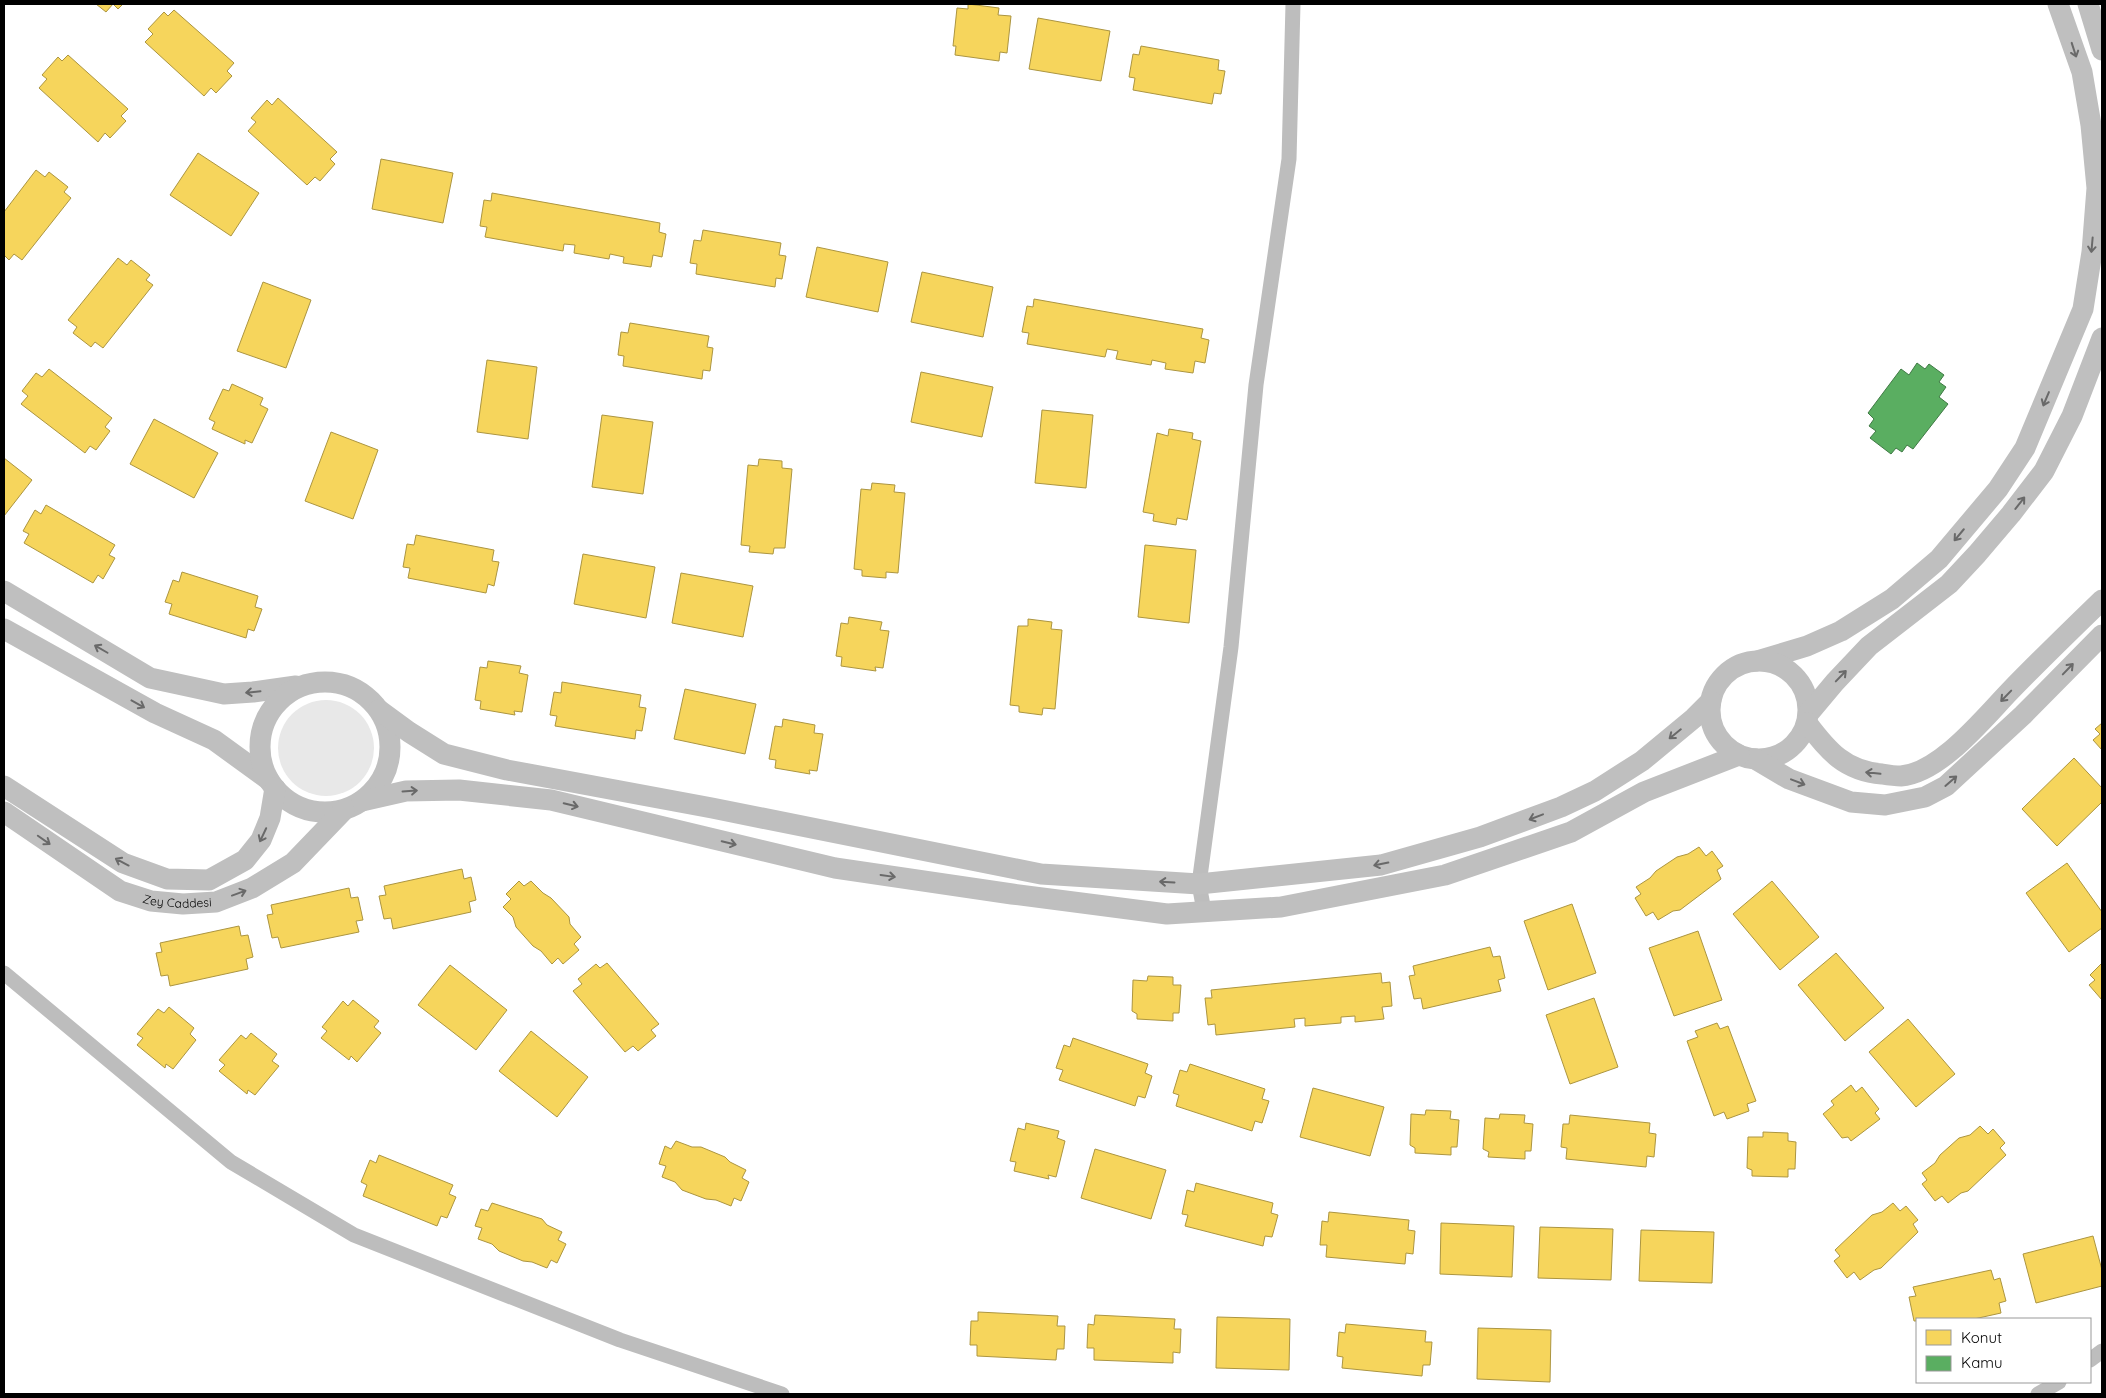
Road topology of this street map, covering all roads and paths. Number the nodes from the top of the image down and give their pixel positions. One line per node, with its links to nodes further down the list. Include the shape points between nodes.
1 (1293, 4): 20 (street, via 1289,159 1256,385 1231,646)
2 (2058, 4): 10 (street, one-way to 10, via 2082,72 2091,126 2096,197 2092,252 2082,309 2025,448 1998,489 1939,559 1892,599 1841,631 1807,646)
3 (2088, 4): 4 (street)
4 (2102, 50)
5 (2102, 338): 14 (street, one-way to 5, via 1835,682 1869,646 1949,584 2012,514 2044,471 2072,416)
6 (4, 591): 11 (street, one-way to 6, via 224,694 150,678)
7 (2102, 600): 14 (street, one-way to 14, via 1959,744 1931,766 1902,776 1865,772 1842,762 1824,746)
8 (4, 629): 16 (street, one-way to 16, via 155,713 214,740)
9 (2102, 635): 15 (street, one-way to 9, via 1789,779 1851,802 1884,805 1925,797 1946,786 2023,715)
10 (1758, 661): 12 (street, via 1741,664 1727,673); 14 (street, via 1774,663 1789,671 1800,683 1807,697)
11 (302, 685): 13 (street, via 324,681 347,685 365,695); 16 (street, via 282,697 268,714 260,736 261,759)
12 (1711, 701): 15 (street, via 1711,718 1716,734 1726,746); 20 (street, one-way to 20, via 1642,761 1595,791 1480,837 1381,865)
13 (379, 710): 18 (street, via 388,728 391,749 387,769 377,787); 20 (street, one-way to 13, via 1041,874 507,770 444,754)
14 (1808, 718): 15 (street, via 1797,742 1785,752 1770,759)
15 (1747, 757): 21 (street, via 1644,792 1571,832 1445,875 1281,907)
16 (272, 784): 17 (street, Zey Caddesi, one-way to 17, via 270,818 261,840 245,860 209,880 167,879 123,863); 18 (street, via 284,798 304,809 324,813)
17 (4, 786)
18 (353, 806): 19 (street, Zey Caddesi, one-way to 18, via 120,891 150,901 183,904 216,902 252,888 293,863); 21 (street, one-way to 21, via 406,791 458,790 551,800 835,868 1167,914)
19 (4, 812)
20 (1198, 884): 21 (street)
21 (1204, 911)
22 (4, 974): 26 (street, via 231,1162 354,1235 620,1340)
23 (2102, 1351): 24 (street)
24 (2091, 1359)
25 (2057, 1383): 27 (street)
26 (782, 1394)
27 (2038, 1394)

